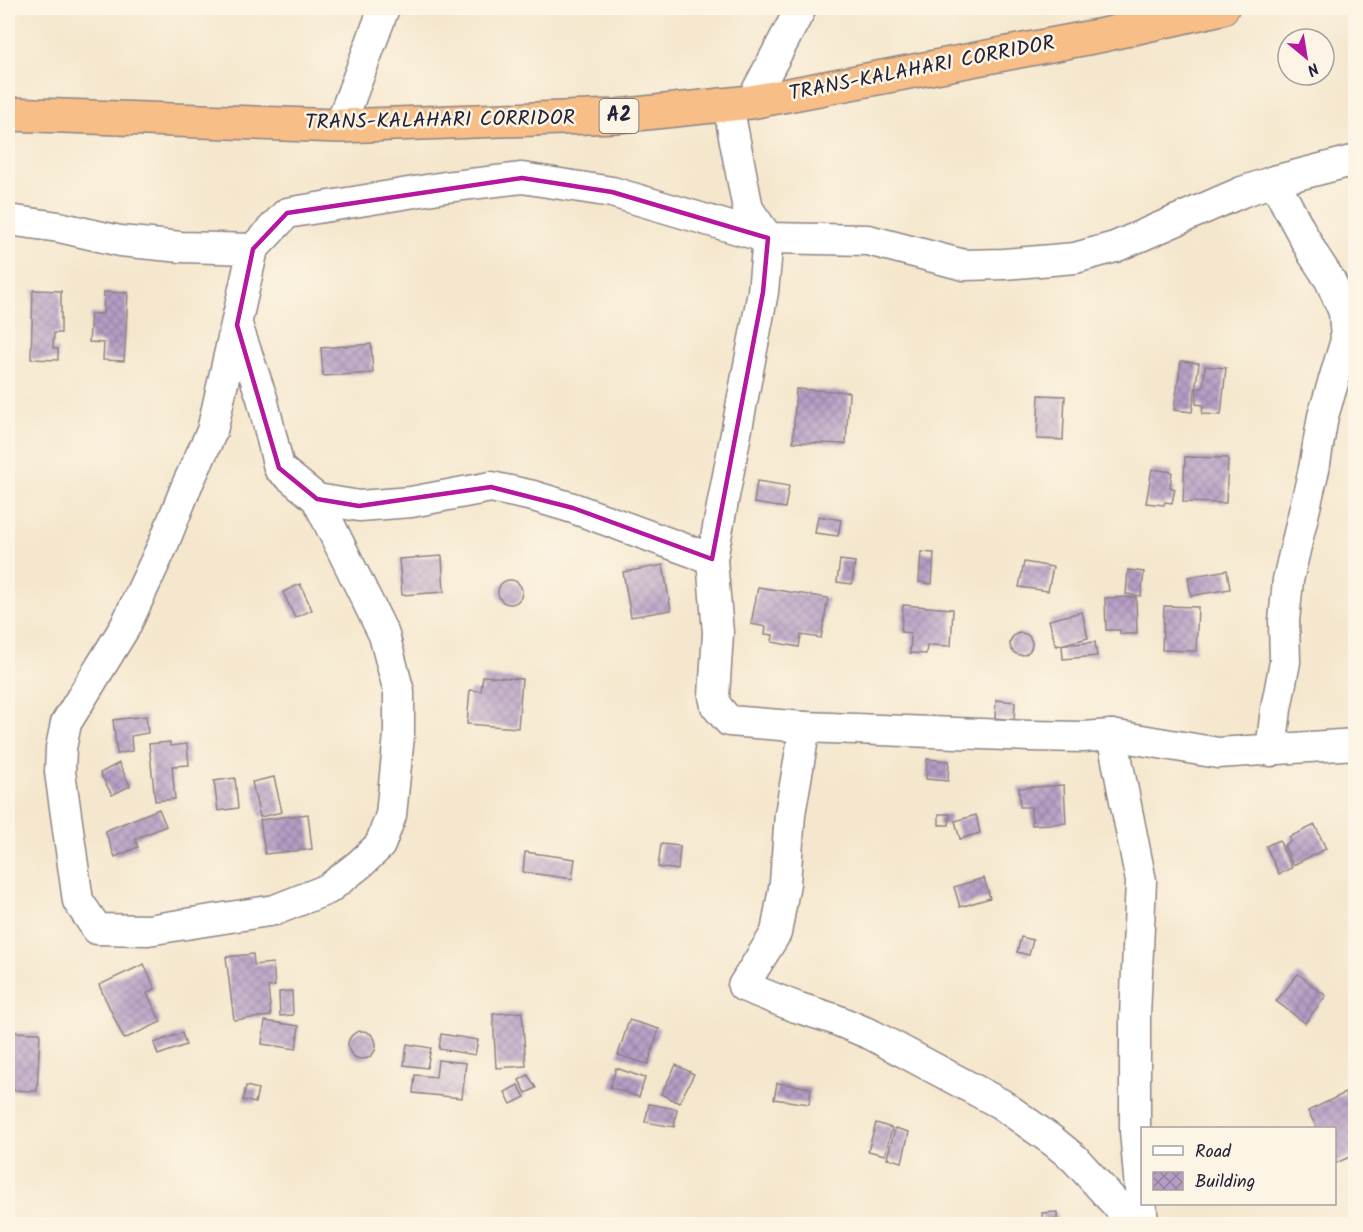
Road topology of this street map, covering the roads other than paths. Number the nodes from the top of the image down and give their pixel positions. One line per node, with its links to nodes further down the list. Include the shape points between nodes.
1 (384, 8): 6 (street)
2 (801, 8): 4 (street)
3 (1222, 8): 4 (highway, TRANS-KALAHARI CORRIDOR / A2, via 1103,35)
4 (739, 104): 6 (highway, TRANS-KALAHARI CORRIDOR / A2, via 617,116); 10 (street, via 748,208)
5 (8, 114): 6 (highway, TRANS-KALAHARI CORRIDOR / A2)
6 (340, 126)
7 (1356, 160): 8 (street)
8 (1274, 181): 10 (street, via 1115,247 1074,258 963,265 868,240); 18 (street, via 1330,280 1344,312 1346,339 1323,416 1288,580 1285,662)
9 (8, 220): 11 (street, via 120,241)
10 (768, 238): 11 (street, via 612,192 522,178 287,213); 14 (street, via 763,292)
11 (253, 249): 12 (street)
12 (237, 325): 13 (street, via 262,398 279,468); 13 (street, via 212,431 164,546 125,627 66,723 60,772 78,901 97,929 148,930 275,910 328,889 380,845 391,815 399,692 384,635)
13 (317, 499): 14 (street, via 359,506 411,502 491,487 573,508)
14 (712, 559): 15 (street, via 718,633 716,706 729,721)
15 (805, 727): 16 (street); 21 (street, via 776,933 743,986 872,1035 1001,1104 1075,1159)
16 (1112, 735): 18 (street, via 1218,753); 19 (street, via 1141,881 1135,1016 1135,1131)
17 (1356, 744): 18 (street)
18 (1270, 751)
19 (1141, 1201)
20 (1141, 1205): 22 (street)
21 (1134, 1224)
22 (1143, 1224)

